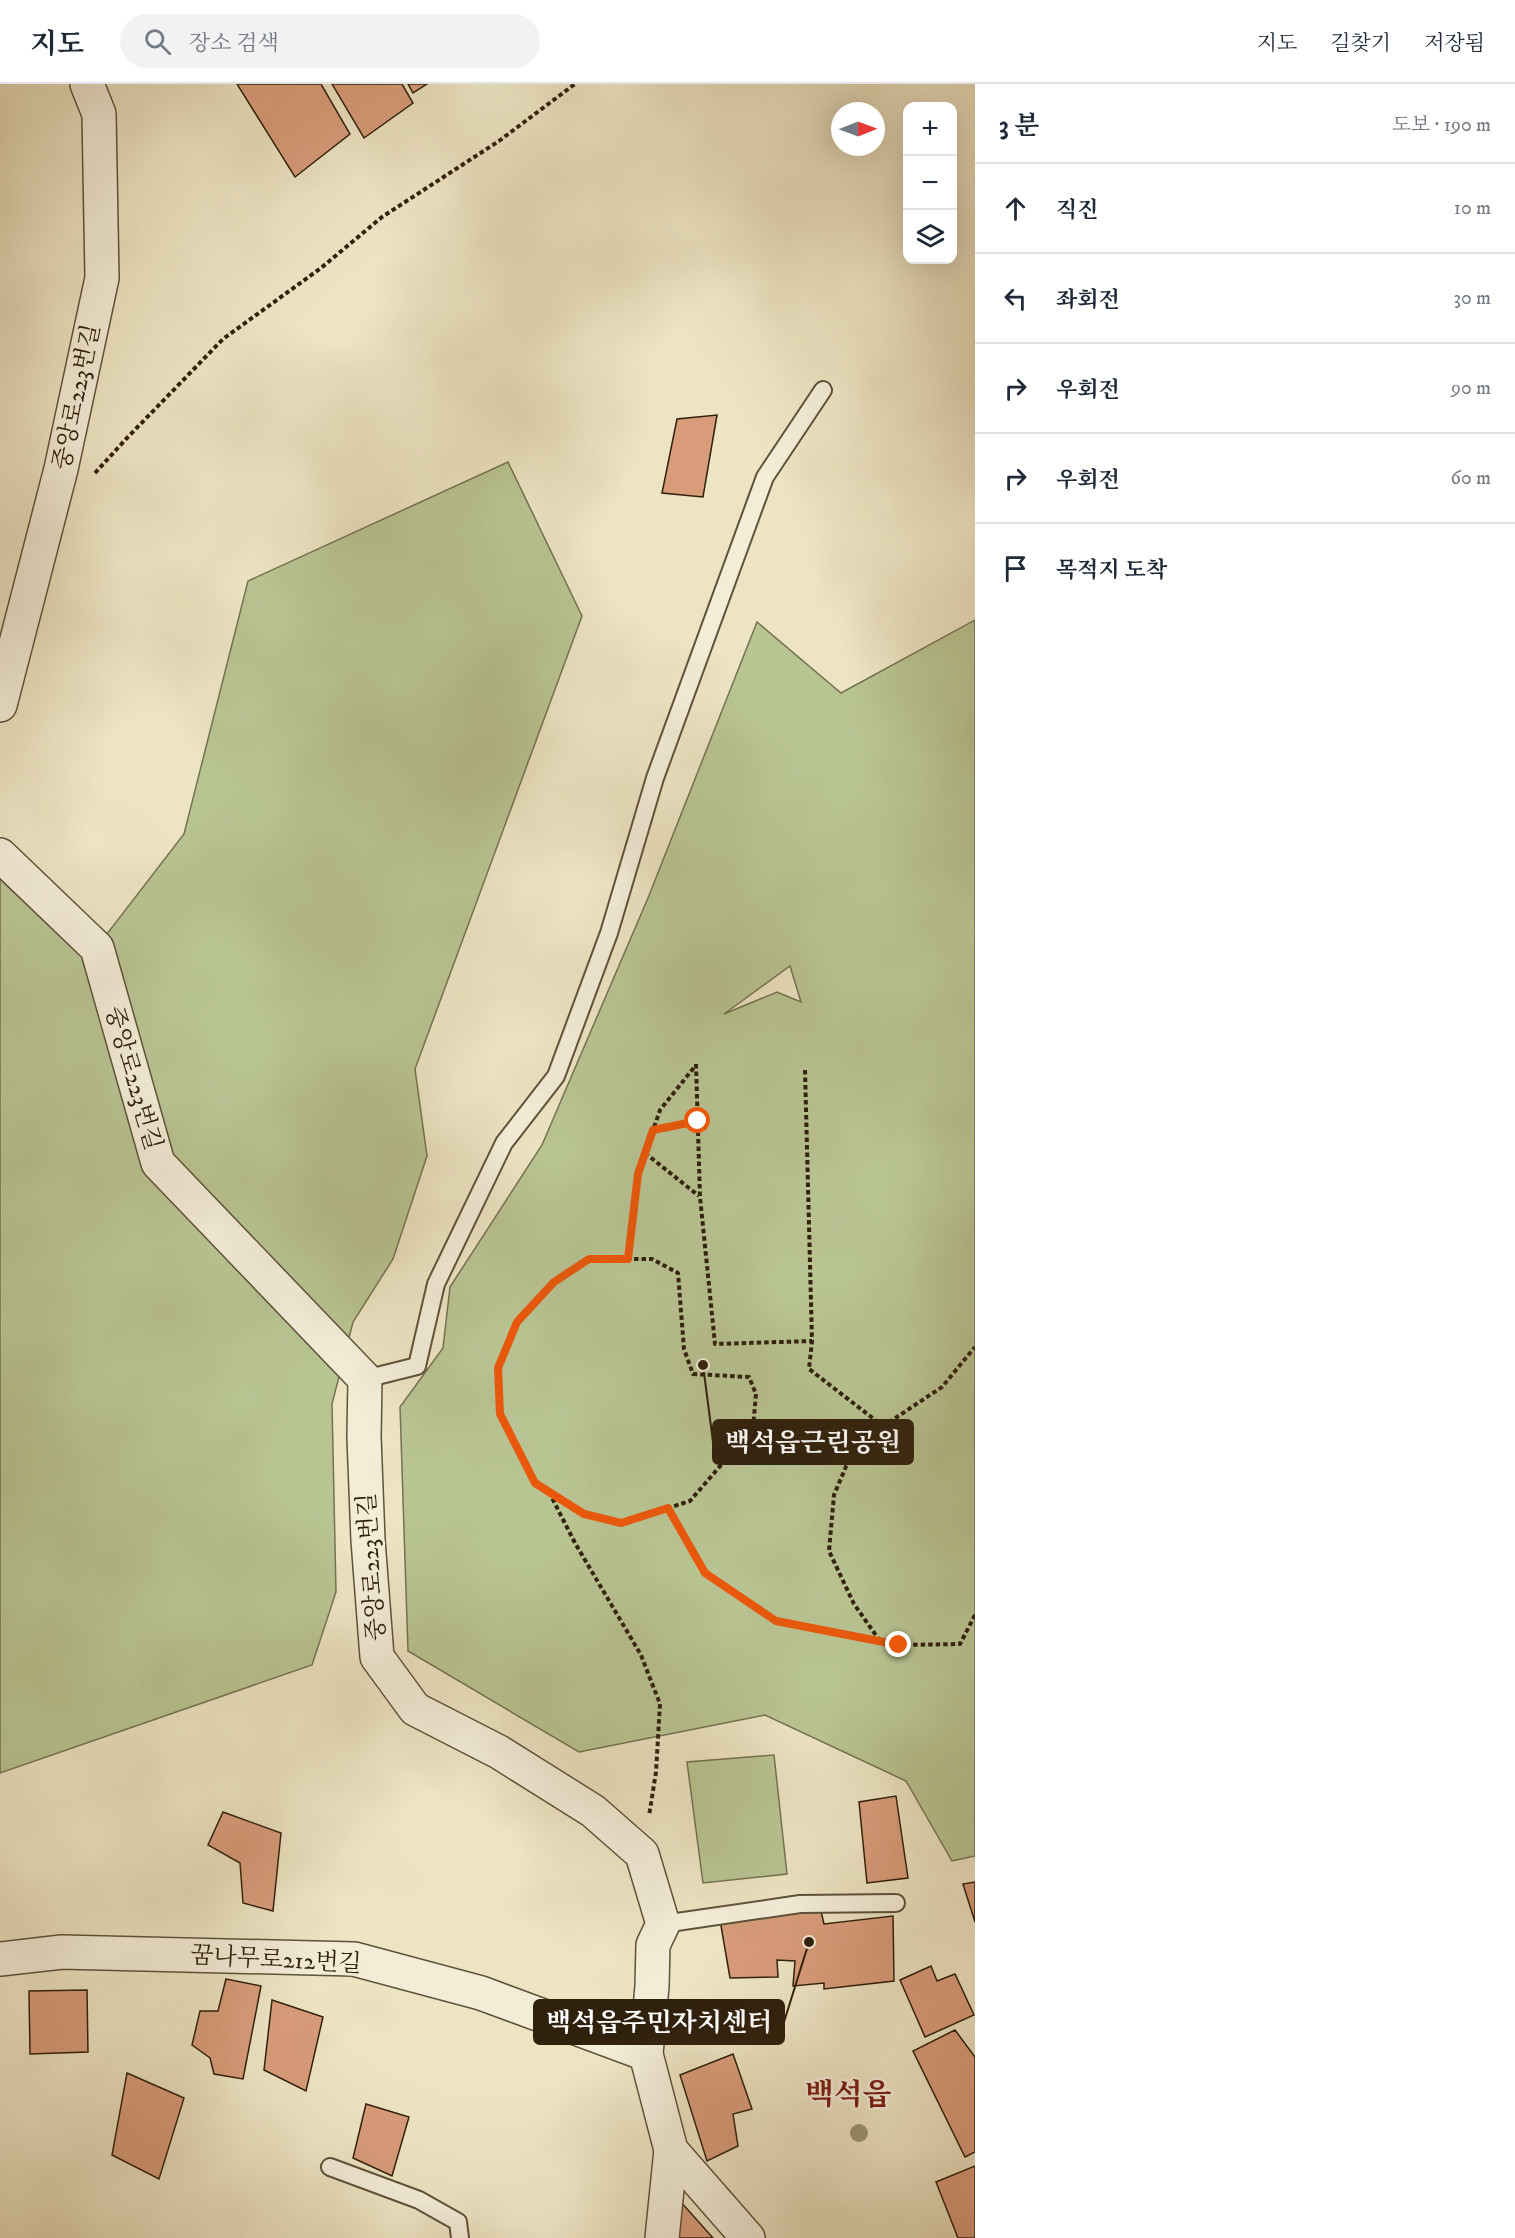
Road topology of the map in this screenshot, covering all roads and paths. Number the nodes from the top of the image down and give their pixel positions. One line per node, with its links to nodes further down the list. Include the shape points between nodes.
1 (87, 84): 5 (street, 중앙로223번길, via 99,114 102,278 61,469)
2 (575, 84): 4 (path, via 499,141 382,217 321,268 223,339)
3 (823, 390): 15 (lane, via 765,477 656,778 609,933 556,1076 504,1143 440,1274 417,1366)
4 (89, 480)
5 (0, 705)
6 (0, 855): 15 (street, 중앙로223번길, via 97,948 158,1163)
7 (805, 1070): 13 (path)
8 (698, 1121): 9 (path); 9 (path, via 696,1064 660,1110); 11 (path)
9 (653, 1130): 10 (path)
10 (645, 1153): 11 (path); 12 (path, via 638,1174)
11 (700, 1197): 13 (path, via 715,1344)
12 (628, 1259): 17 (path, via 589,1259 554,1282 517,1322 498,1368 500,1414 535,1483); 18 (path, via 652,1259 678,1273 684,1349 693,1374 749,1377 756,1394 753,1428 690,1501)
13 (812, 1341): 16 (path, via 809,1369)
14 (975, 1347): 16 (path, via 942,1387)
15 (366, 1379): 23 (street, 중앙로223번길, via 368,1540 377,1657 415,1709 500,1752 593,1811 642,1854)
16 (883, 1426): 20 (path, via 855,1445 834,1495 829,1551 854,1604)
17 (549, 1492): 18 (path, via 584,1514 621,1523); 21 (path, via 641,1655 660,1704)
18 (668, 1508): 20 (path, via 705,1573 776,1621)
19 (975, 1615): 20 (path, via 960,1644 899,1645)
20 (880, 1641)
21 (649, 1816)
22 (896, 1903): 23 (lane, via 800,1904)
23 (663, 1924): 25 (street, via 653,1945)
24 (0, 1959): 25 (street, 꿈나무로212번길, via 62,1952 354,1959 481,1993)
25 (646, 2054): 26 (street)
26 (671, 2150): 29 (street); 30 (street)
27 (330, 2167): 28 (lane, via 419,2200 458,2222)
28 (459, 2238)
29 (662, 2238)
30 (748, 2238)

